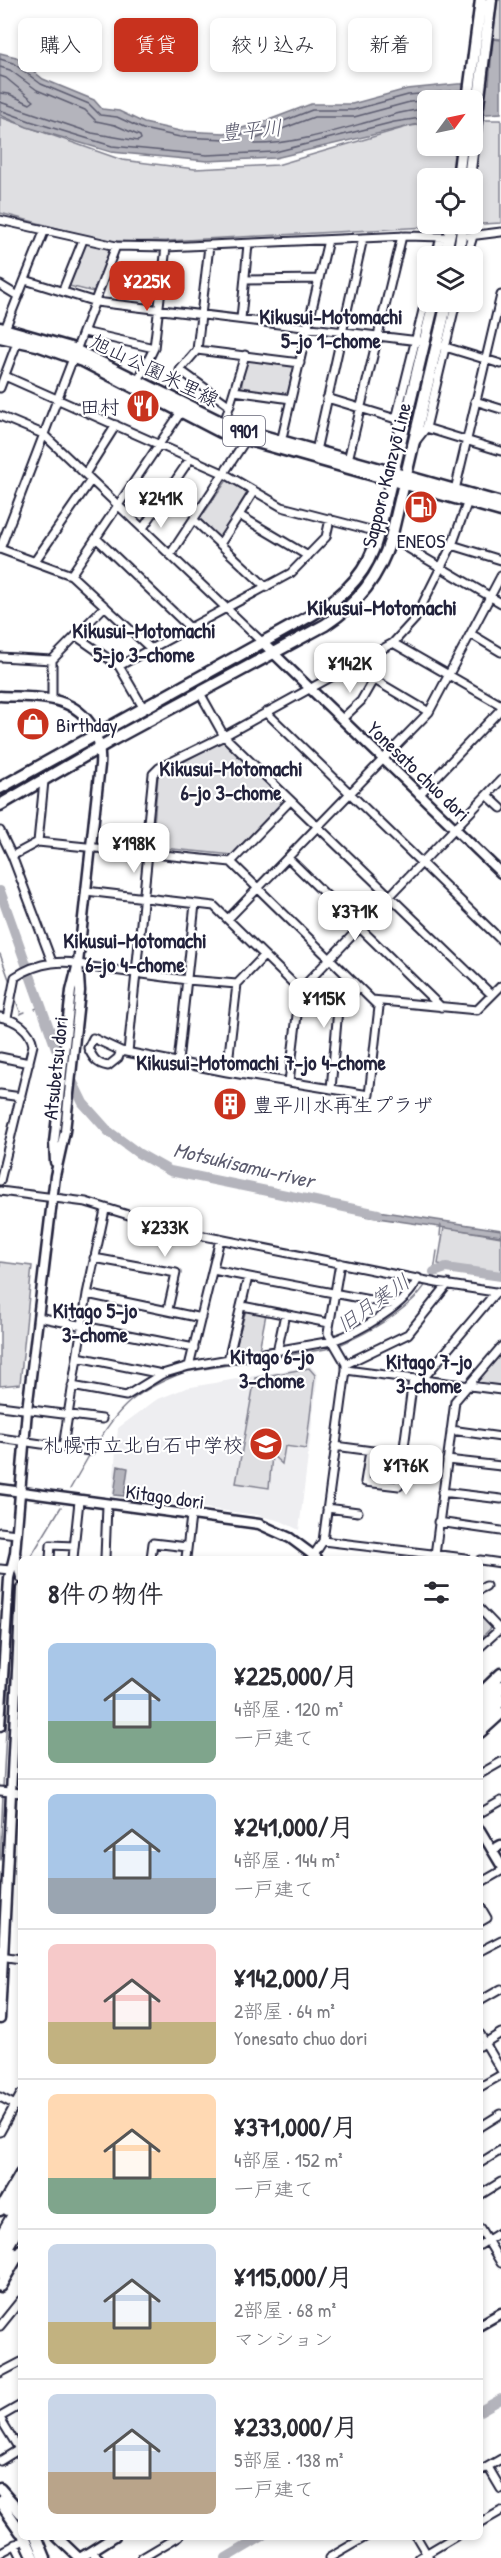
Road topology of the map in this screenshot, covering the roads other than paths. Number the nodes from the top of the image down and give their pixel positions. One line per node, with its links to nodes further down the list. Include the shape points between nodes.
1 (481, 0): 3 (main road)
2 (491, 0): 4 (main road)
3 (469, 90)
4 (470, 168)
5 (0, 220): 6 (street)
6 (44, 232): 10 (street); 19 (street)
7 (501, 232): 16 (street, via 471,236)
8 (402, 236): 9 (street); 15 (street, via 442,237); 38 (street)
9 (363, 238): 11 (street); 36 (street)
10 (83, 240): 13 (street); 22 (street)
11 (328, 240): 12 (street); 18 (street)
12 (248, 244): 14 (street); 20 (street)
13 (116, 246): 17 (street); 25 (street)
14 (208, 246): 17 (street); 32 (street)
15 (439, 246)
16 (469, 246)
17 (166, 247): 26 (street)
18 (319, 279): 20 (street); 34 (street)
19 (25, 280): 22 (street); 24 (street)
20 (245, 280): 33 (street)
21 (0, 285): 24 (street)
22 (63, 290): 25 (street)
23 (501, 295): 31 (street)
24 (18, 296): 35 (street)
25 (96, 302): 26 (street); 37 (street)
26 (160, 310): 32 (street); 42 (street)
27 (423, 312): 40 (street)
28 (432, 312): 68 (main road, Sapporo Kanzyō Line)
29 (445, 312): 72 (main road, Sapporo Kanzyō Line)
30 (453, 312): 41 (street)
31 (499, 313): 46 (street)
32 (200, 314): 33 (street); 43 (street)
33 (241, 319): 34 (street)
34 (308, 327): 36 (street); 47 (street)
35 (2, 331): 39 (main road, 旭山公園米里線 / 9901); 44 (main road, 旭山公園米里線 / 9901, via 42,338)
36 (342, 331): 38 (street); 53 (street)
37 (84, 332): 42 (street); 44 (street)
38 (377, 336): 40 (street); 58 (street)
39 (18, 340): 44 (main road, 旭山公園米里線 / 9901); 49 (street)
40 (417, 341): 62 (street)
41 (444, 347): 46 (street); 65 (street)
42 (154, 348): 50 (street)
43 (197, 350): 45 (street); 57 (street, via 180,370)
44 (75, 355): 50 (main road, 旭山公園米里線 / 9901); 54 (street); 60 (main road, 旭山公園米里線 / 9901)
45 (246, 355): 47 (street); 52 (street)
46 (485, 359): 48 (street); 56 (street)
47 (300, 363): 55 (street)
48 (501, 364)
49 (4, 376): 51 (street); 54 (street)
50 (138, 381): 64 (main road, 旭山公園米里線 / 9901)
51 (0, 388)
52 (234, 391): 55 (street); 57 (street)
53 (327, 398): 58 (street); 73 (street)
54 (58, 399): 63 (street); 66 (street)
55 (291, 399): 70 (street)
56 (475, 401): 59 (street); 69 (street)
57 (230, 406): 64 (street)
58 (361, 407): 62 (street); 76 (street)
59 (501, 409)
60 (181, 412): 64 (main road, 旭山公園米里線 / 9901); 71 (street)
61 (0, 416): 66 (street)
62 (396, 419): 68 (street)
63 (116, 425): 71 (street); 77 (street)
64 (223, 428): 67 (main road, 旭山公園米里線 / 9901)
65 (426, 428): 69 (street); 72 (street)
66 (43, 434): 77 (street); 97 (street)
67 (248, 436): 70 (main road, 旭山公園米里線 / 9901); 78 (street); 79 (main road, 旭山公園米里線 / 9901, via 316,460)
68 (400, 440): 79 (main road, Sapporo Kanzyō Line)
69 (466, 440): 74 (street); 82 (street)
70 (281, 442): 73 (main road, 旭山公園米里線 / 9901)
71 (159, 445): 75 (street); 86 (street)
72 (412, 446): 80 (main road, Sapporo Kanzyō Line)
73 (315, 451): 76 (main road, 旭山公園米里線 / 9901)
74 (501, 451)
75 (190, 459): 78 (street); 91 (street)
76 (348, 460): 79 (main road, 旭山公園米里線 / 9901)
77 (85, 474): 81 (street)
78 (225, 474): 83 (street); 90 (street)
79 (392, 475): 80 (main road, 旭山公園米里線 / 9901); 92 (main road, Sapporo Kanzyō Line)
80 (405, 479): 82 (main road, 旭山公園米里線 / 9901); 84 (main road, 旭山公園米里線 / 9901); 94 (main road, Sapporo Kanzyō Line)
81 (91, 480): 86 (street); 101 (street)
82 (454, 490): 85 (main road, 旭山公園米里線 / 9901)
83 (254, 491): 88 (street); 89 (street, via 282,507)
84 (468, 501): 87 (main road, 旭山公園米里線 / 9901); 96 (street)
85 (501, 503)
86 (118, 505): 91 (street); 93 (street)
87 (501, 511)
88 (239, 515): 95 (street); 99 (street)
89 (330, 519): 92 (street); 99 (street, via 326,537)
90 (194, 520): 95 (street); 98 (street)
91 (142, 528): 98 (street)
92 (378, 532): 113 (main road, Sapporo Kanzyō Line, via 362,570 339,597)
93 (96, 538): 103 (street); 110 (street)
94 (391, 538): 102 (street); 116 (main road, Sapporo Kanzyō Line, via 378,572 357,600 325,624)
95 (220, 544): 105 (street)
96 (452, 545): 100 (street); 102 (street)
97 (0, 549): 101 (street)
98 (170, 555): 109 (street)
99 (308, 556): 105 (street, via 291,573)
100 (501, 560)
101 (35, 561): 103 (street)
102 (441, 568): 106 (street); 114 (street, via 415,619)
103 (71, 574): 108 (street)
104 (501, 576): 106 (street)
105 (266, 587): 109 (street)
106 (490, 597): 107 (street); 111 (street)
107 (501, 603)
108 (105, 606): 112 (street); 115 (street)
109 (227, 608): 110 (street); 113 (street)
110 (189, 627): 115 (street)
111 (471, 634): 117 (street); 122 (street)
112 (76, 636): 119 (street); 120 (street)
113 (263, 643): 116 (street, Yonesato chuo dori); 129 (main road, Sapporo Kanzyō Line)
114 (393, 643): 121 (street); 122 (street)
115 (150, 648): 120 (street)
116 (273, 652): 124 (street, Yonesato chuo dori); 125 (main road, Sapporo Kanzyō Line)
117 (501, 652)
118 (0, 657): 119 (street)
119 (52, 660): 127 (street)
120 (119, 666): 129 (street)
121 (351, 666): 123 (street); 124 (street)
122 (449, 674): 128 (street); 132 (street)
123 (373, 680): 132 (street); 133 (street, via 361,701)
124 (310, 689): 131 (street); 133 (street, Yonesato chuo dori)
125 (200, 693): 135 (street); 136 (main road, Sapporo Kanzyō Line)
126 (0, 696): 127 (street)
127 (52, 699): 134 (street, Atsubetsu dori, via 79,711)
128 (501, 705)
129 (144, 709): 134 (main road, Sapporo Kanzyō Line)
130 (501, 709): 142 (street)
131 (266, 712): 135 (street); 141 (street)
132 (429, 712): 137 (street)
133 (342, 719): 137 (street, Yonesato chuo dori)
134 (96, 735): 136 (street, Atsubetsu dori); 140 (main road, Sapporo Kanzyō Line)
135 (224, 736): 144 (street); 152 (street, via 153,774)
136 (100, 749): 139 (main road, Sapporo Kanzyō Line); 151 (street, Atsubetsu dori)
137 (384, 760): 141 (street); 142 (street, Yonesato chuo dori)
138 (501, 780): 143 (street)
139 (44, 781): 145 (main road, Sapporo Kanzyō Line); 150 (street)
140 (0, 789)
141 (350, 794): 147 (street); 156 (street)
142 (419, 795): 148 (street, Yonesato chuo dori)
143 (487, 795): 146 (street); 148 (street)
144 (290, 801): 147 (street); 155 (street)
145 (0, 805)
146 (501, 808)
147 (319, 826): 154 (street); 160 (street)
148 (454, 828): 156 (street); 157 (street, Yonesato chuo dori)
149 (0, 831): 153 (street)
150 (38, 842): 151 (street); 153 (street)
151 (91, 848): 152 (street); 159 (street, Atsubetsu dori)
152 (146, 853): 155 (street); 161 (street)
153 (12, 856): 168 (street)
154 (288, 858): 158 (street); 164 (street)
155 (231, 862): 158 (street)
156 (421, 863): 160 (street); 165 (street)
157 (501, 873)
158 (258, 888): 163 (street); 167 (street)
159 (87, 891): 161 (street); 169 (street, Atsubetsu dori)
160 (389, 896): 164 (street); 176 (street)
161 (145, 897): 162 (street); 170 (street)
162 (195, 904): 163 (street, via 214,906); 171 (street)
163 (228, 919): 166 (street)
164 (359, 928): 167 (street); 178 (street)
165 (501, 940)
166 (264, 956): 172 (street); 175 (street)
167 (329, 958): 174 (street); 175 (street)
168 (52, 962): 169 (street); 179 (street, via 14,978)
169 (78, 963): 170 (street); 191 (street, Atsubetsu dori, via 54,1143)
170 (135, 971): 171 (street); 180 (street)
171 (188, 980): 172 (street); 182 (street)
172 (237, 984): 184 (street)
173 (501, 986): 176 (street)
174 (359, 988): 177 (street); 186 (street, via 338,1009)
175 (300, 990): 185 (street)
176 (492, 995): 178 (street, via 477,1010)
177 (372, 1000): 178 (street); 186 (street, via 379,1007 369,1095)
178 (441, 1006)
179 (4, 1018): 183 (street, via 26,1029 31,1036)
180 (125, 1051): 180 (street, via 93,1038 88,1048 100,1065 108,1066); 182 (street)
181 (0, 1057): 183 (street)
182 (178, 1062): 184 (street)
183 (29, 1063): 188 (street)
184 (227, 1072): 185 (street)
185 (289, 1082): 186 (street)
186 (331, 1089)
187 (0, 1094): 188 (street)
188 (21, 1097): 189 (street)
189 (0, 1181)
190 (0, 1191): 191 (street)
191 (52, 1198): 192 (street, via 86,1202); 207 (street, Atsubetsu dori)
192 (105, 1210): 193 (street); 194 (street)
193 (220, 1239): 195 (street); 196 (street)
194 (94, 1258): 202 (street); 205 (street, via 176,1273)
195 (340, 1263): 198 (street); 200 (street)
196 (213, 1270): 197 (street); 208 (street)
197 (248, 1277): 200 (street); 204 (street)
198 (420, 1279): 199 (street); 203 (street)
199 (448, 1284): 201 (street); 218 (street, via 408,1334)
200 (335, 1293): 203 (street); 209 (street)
201 (499, 1293): 221 (street)
202 (87, 1294): 205 (street); 210 (street)
203 (396, 1305): 211 (street)
204 (242, 1306): 206 (street); 216 (street)
205 (168, 1309): 208 (street)
206 (285, 1314): 209 (street); 214 (street)
207 (39, 1317): 210 (street); 226 (street, Atsubetsu dori)
208 (201, 1318): 212 (street)
209 (329, 1323): 211 (street, via 328,1333)
210 (82, 1325): 212 (street); 215 (street)
211 (333, 1342): 214 (street); 218 (street)
212 (194, 1348): 217 (street)
213 (500, 1350): 223 (street)
214 (278, 1352): 216 (street)
215 (78, 1357): 219 (street); 222 (street)
216 (228, 1360): 217 (street)
217 (189, 1366): 219 (street)
218 (346, 1367): 220 (street); 233 (street)
219 (162, 1374): 222 (street, via 126,1396)
220 (413, 1379): 221 (street); 237 (street)
221 (422, 1380): 223 (street)
222 (72, 1386): 227 (street)
223 (467, 1386): 224 (street); 229 (street, via 454,1401)
224 (501, 1390)
225 (0, 1406): 226 (street)
226 (27, 1410): 227 (street); 232 (street, Atsubetsu dori)
227 (67, 1415): 228 (street); 234 (street)
228 (102, 1419)
229 (451, 1430): 230 (street); 238 (street)
230 (501, 1437)
231 (0, 1438): 232 (street)
232 (24, 1442): 234 (street); 241 (street, Atsubetsu dori)
233 (335, 1446): 236 (street); 246 (street)
234 (63, 1447): 235 (street)
235 (90, 1451)
236 (370, 1451): 237 (street); 237 (street, via 365,1482 399,1486)
237 (403, 1455)
238 (447, 1460): 239 (street); 242 (street)
239 (501, 1466)
240 (0, 1489): 241 (street, Kitago dori)
241 (19, 1492): 244 (street, Kitago dori); 252 (street, Atsubetsu dori)
242 (442, 1492): 243 (street); 249 (street)
243 (501, 1499)
244 (78, 1501): 245 (street, Kitago dori); 254 (street)
245 (107, 1505): 248 (street, Kitago dori); 260 (street)
246 (327, 1508): 247 (street); 253 (street)
247 (358, 1512)
248 (190, 1516): 255 (street); 263 (street, Kitago dori, via 267,1527 290,1538)
249 (438, 1522): 250 (street); 257 (street)
250 (501, 1531)
251 (0, 1532): 252 (street)
252 (17, 1534): 256 (street, Atsubetsu dori)
253 (323, 1540): 257 (street); 264 (street)
254 (74, 1546): 258 (street, via 51,1545); 259 (street)
255 (187, 1548): 261 (street, via 153,1543); 262 (street)
256 (15, 1552): 268 (street, Atsubetsu dori); 270 (street, Atsubetsu dori)
257 (435, 1555): 265 (street)
258 (50, 1556)
259 (73, 1556)
260 (105, 1556)
261 (151, 1556)
262 (186, 1556)
263 (313, 1556)
264 (315, 1556)
265 (445, 1556)
266 (483, 1560): 267 (street)
267 (501, 1563)
268 (18, 1565)
269 (0, 1569): 270 (street)
270 (10, 1570): 274 (street, Atsubetsu dori)
271 (18, 1610): 274 (street, Atsubetsu dori)
272 (483, 1612): 273 (street)
273 (500, 1630): 275 (street)
274 (13, 1644): 276 (street, Atsubetsu dori); 288 (street, Atsubetsu dori)
275 (483, 1644)
276 (2, 1660): 284 (street, Atsubetsu dori)
277 (501, 1674): 279 (main road)
278 (501, 1687): 281 (highway)
279 (483, 1691)
280 (501, 1700): 283 (highway)
281 (483, 1704)
282 (501, 1713): 285 (main road)
283 (483, 1717)
284 (0, 1726)
285 (483, 1729)
286 (501, 1762): 287 (street)
287 (483, 1772)
288 (5, 1791): 299 (street, Atsubetsu dori)
289 (501, 1801): 290 (street)
290 (483, 1811)
291 (483, 1840): 293 (street)
292 (501, 1845): 293 (street)
293 (492, 1850): 294 (street)
294 (501, 1865)
295 (501, 1871): 296 (street)
296 (483, 1881)
297 (501, 1940): 298 (street)
298 (483, 1949)
299 (1, 1956): 300 (street); 303 (street, Atsubetsu dori)
300 (18, 1959)
301 (501, 1989): 302 (street)
302 (483, 1999)
303 (0, 2019)
304 (501, 2033): 305 (street)
305 (483, 2043)
306 (483, 2045): 307 (street)
307 (501, 2070)
308 (501, 2075): 309 (street)
309 (483, 2085)
310 (0, 2097): 311 (street)
311 (18, 2106): 314 (street)
312 (501, 2114): 313 (street)
313 (483, 2125)
314 (0, 2132)
315 (501, 2150): 316 (street)
316 (483, 2161)
317 (18, 2179): 322 (main road)
318 (501, 2182): 320 (street)
319 (18, 2193): 323 (highway)
320 (483, 2193)
321 (18, 2208): 327 (highway)
322 (0, 2210)
323 (0, 2223)
324 (18, 2226): 331 (highway)
325 (483, 2232): 328 (street)
326 (501, 2232): 328 (street)
327 (0, 2239)
328 (488, 2240): 330 (street); 333 (street)
329 (18, 2242): 334 (highway)
330 (483, 2243)
331 (0, 2258)
332 (18, 2259): 335 (main road)
333 (501, 2263)
334 (0, 2271)
335 (0, 2286)
336 (18, 2304): 339 (street)
337 (501, 2313): 338 (street)
338 (483, 2323)
339 (0, 2326)
340 (18, 2364): 341 (street)
341 (0, 2373)
342 (18, 2407): 343 (street)
343 (0, 2417): 344 (street)
344 (18, 2446)
345 (18, 2450): 347 (street)
346 (501, 2459): 348 (street)
347 (0, 2461)
348 (488, 2467): 349 (street); 351 (street)
349 (483, 2470)
350 (0, 2489): 352 (main road)
351 (501, 2489)
352 (11, 2510)
353 (501, 2511): 354 (street)
354 (483, 2521)
355 (22, 2540): 364 (street)
356 (29, 2540): 369 (main road)
357 (31, 2540): 370 (main road)
358 (60, 2540): 371 (street)
359 (110, 2540): 365 (street)
360 (172, 2540): 373 (street)
361 (360, 2540): 374 (street)
362 (418, 2540): 367 (street)
363 (450, 2540): 367 (street)
364 (15, 2544): 366 (street); 368 (street)
365 (91, 2552): 371 (street); 372 (street)
366 (0, 2553)
367 (427, 2556): 375 (street)
368 (22, 2558)
369 (34, 2558)
370 (45, 2558)
371 (80, 2558)
372 (99, 2558)
373 (142, 2558)
374 (329, 2558)
375 (418, 2558)

